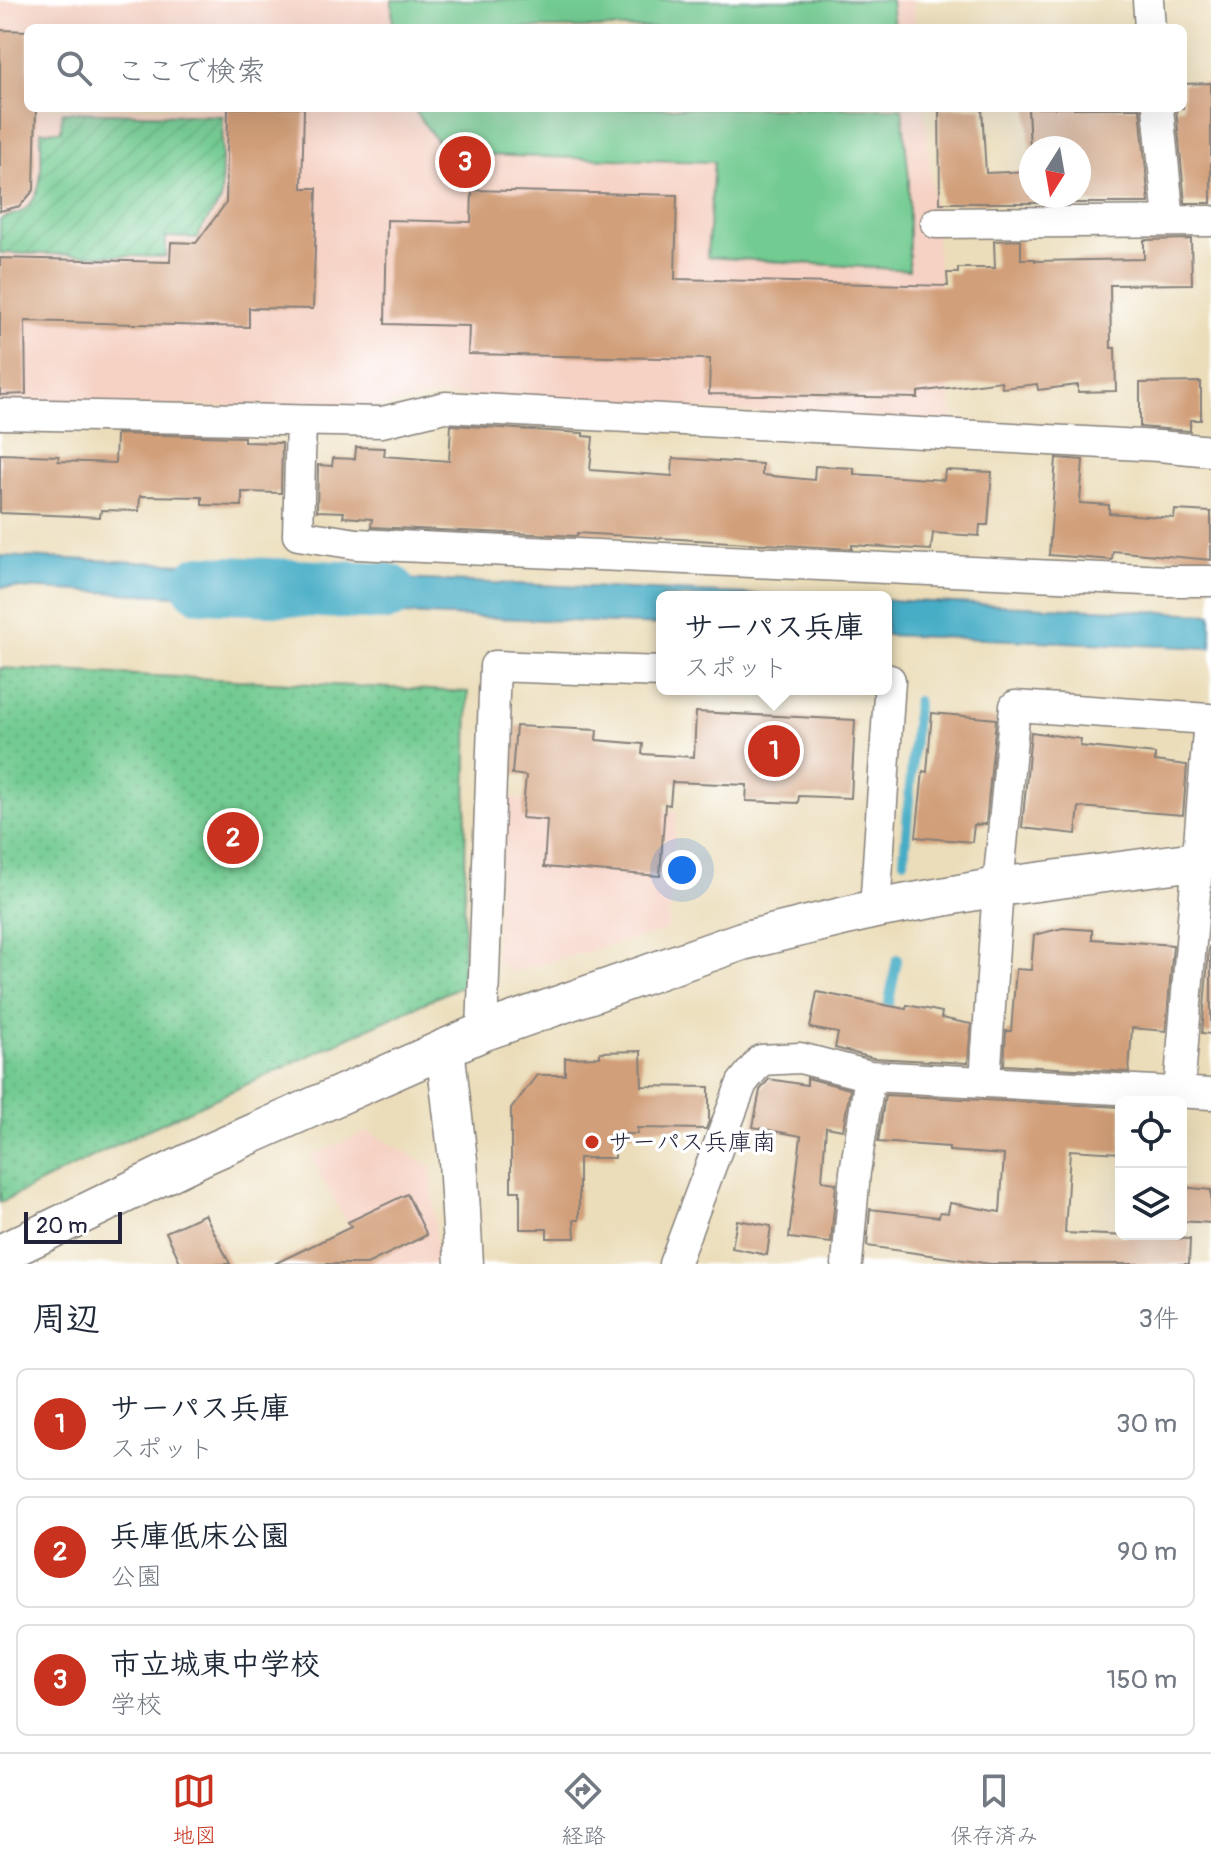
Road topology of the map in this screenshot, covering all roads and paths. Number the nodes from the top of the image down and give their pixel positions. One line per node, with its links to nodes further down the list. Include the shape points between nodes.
1 (1148, 0): 2 (street)
2 (1150, 24)
3 (1158, 112): 4 (street)
4 (1169, 221): 5 (street); 6 (street)
5 (1211, 221)
6 (936, 223)
7 (0, 414): 8 (street)
8 (301, 421): 9 (street, via 382,422 445,407); 10 (street, via 298,535 357,544)
9 (1211, 451)
10 (1211, 581)
11 (656, 672): 17 (street, via 495,666)
12 (889, 695): 16 (street)
13 (1210, 719): 14 (street); 15 (street, via 1015,706)
14 (1204, 860): 15 (street); 21 (street)
15 (998, 887): 16 (street); 20 (street)
16 (875, 909): 17 (street, via 742,941)
17 (482, 1032): 18 (street)
18 (445, 1048): 23 (street); 24 (street)
19 (870, 1076): 20 (street); 25 (street, via 800,1058 761,1060 742,1083); 26 (street)
20 (985, 1081): 21 (street)
21 (1179, 1092): 22 (street)
22 (1211, 1094)
23 (0, 1254)
24 (464, 1264)
25 (674, 1264)
26 (847, 1264)

